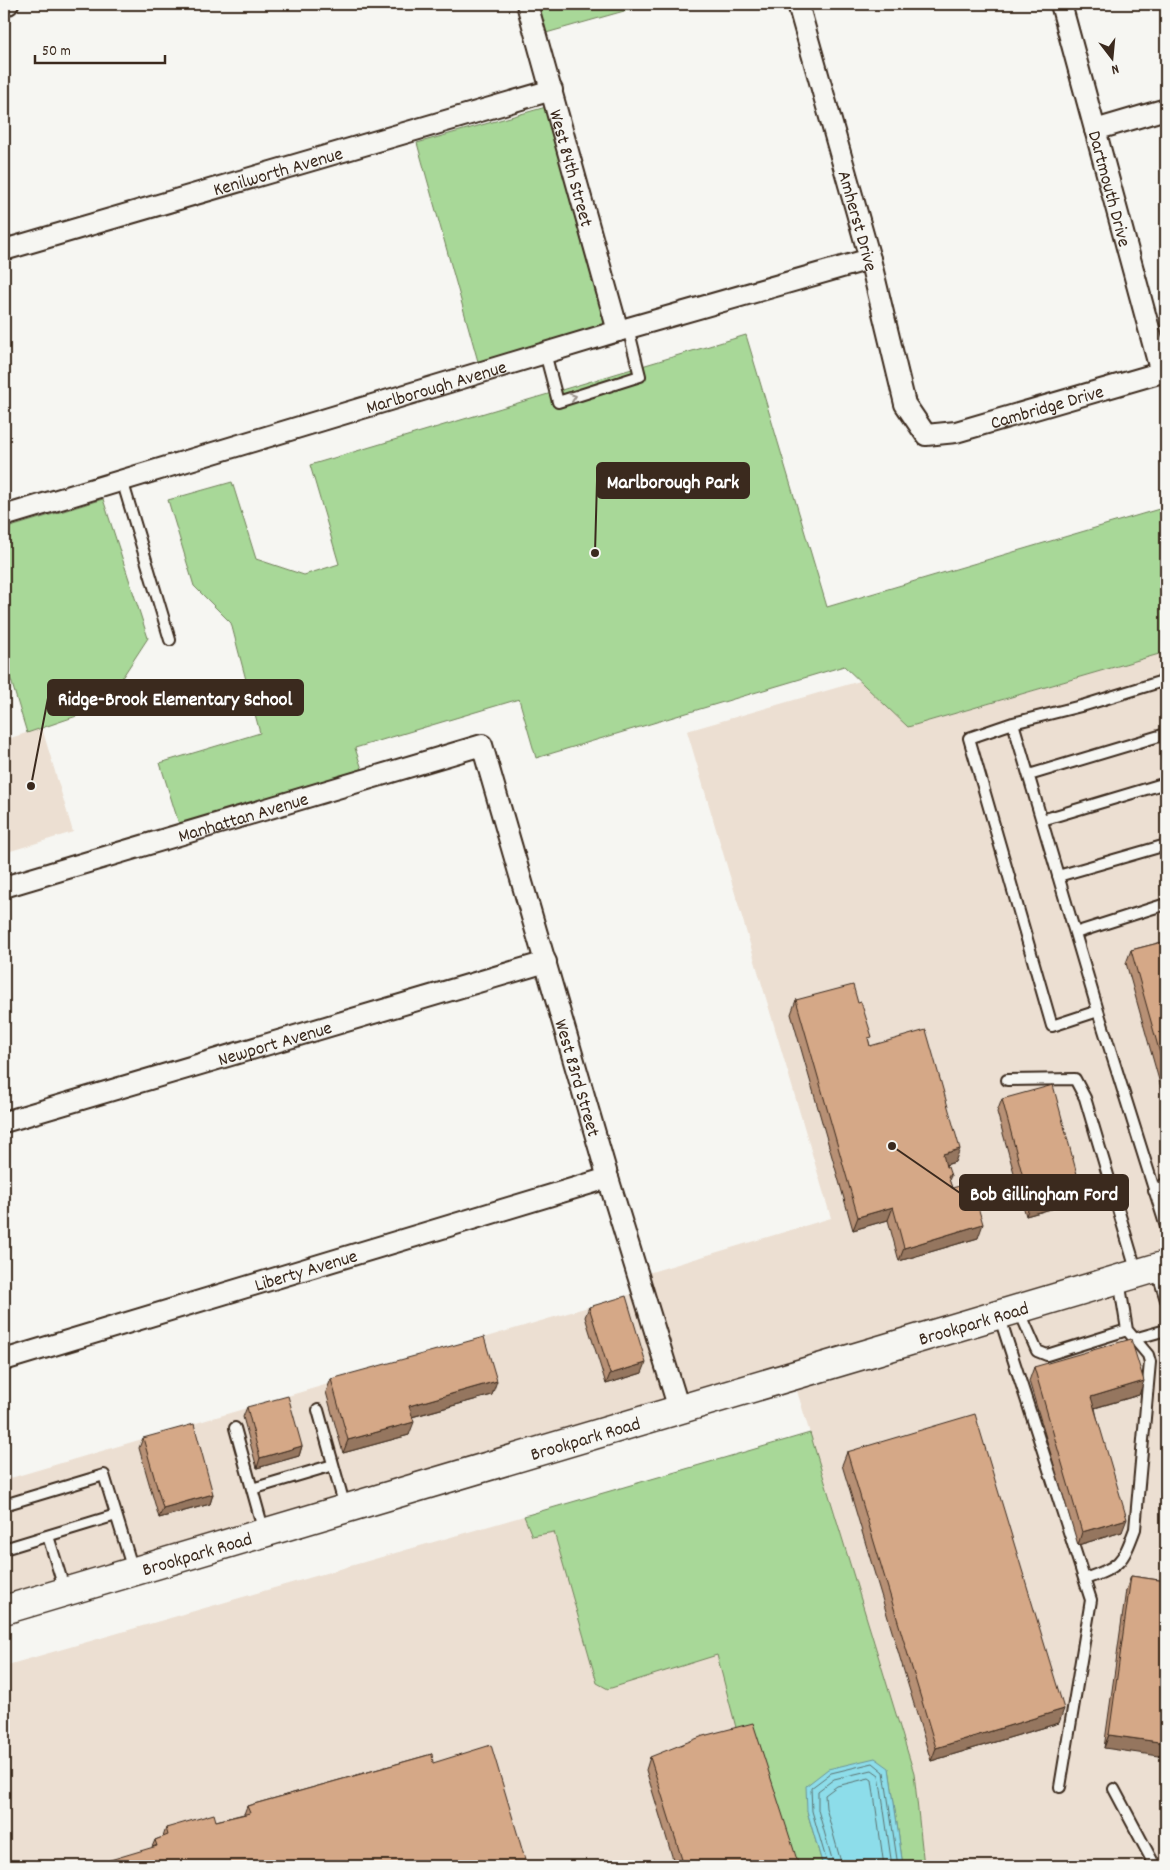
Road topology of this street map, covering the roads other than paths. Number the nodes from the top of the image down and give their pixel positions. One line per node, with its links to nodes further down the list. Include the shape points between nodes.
1 (8, 4): 5 (street)
2 (527, 4): 6 (street, West 84th Street)
3 (798, 4): 10 (street, Amherst Drive)
4 (1061, 4): 8 (street, Dartmouth Drive)
5 (4, 5)
6 (552, 90): 9 (street, Kenilworth Avenue); 11 (street, West 84th Street)
7 (1166, 109): 8 (street)
8 (1095, 130): 13 (street, Dartmouth Drive)
9 (4, 250)
10 (870, 259): 11 (street, Marlborough Avenue); 14 (street, Amherst Drive, via 905,404)
11 (623, 329): 12 (street, Marlborough Avenue); 12 (lane, one-way to 11, via 558,402 640,376)
12 (545, 353): 15 (street, Marlborough Avenue)
13 (1164, 372): 14 (street, Cambridge Drive, via 956,432)
14 (926, 434)
15 (122, 480): 16 (street, Marlborough Avenue); 17 (lane)
16 (4, 516)
17 (170, 640)
18 (1166, 680): 19 (lane)
19 (1014, 723): 22 (lane); 31 (lane, via 968,738 1033,962 1052,1026)
20 (1166, 734): 22 (lane)
21 (482, 745): 27 (street, Manhattan Avenue); 30 (street, West 83rd Street)
22 (1029, 775): 24 (lane)
23 (1166, 783): 24 (lane)
24 (1042, 820): 26 (lane)
25 (1166, 845): 26 (lane)
26 (1058, 876): 29 (lane)
27 (4, 887)
28 (1166, 904): 29 (lane)
29 (1075, 933): 31 (lane)
30 (546, 962): 33 (street, Newport Avenue); 34 (street, West 83rd Street)
31 (1098, 1011): 36 (lane)
32 (1007, 1080): 38 (lane, via 1075,1079)
33 (4, 1122)
34 (608, 1178): 44 (street, Liberty Avenue); 45 (street, West 83rd Street)
35 (1166, 1183): 36 (lane)
36 (1154, 1191): 37 (lane)
37 (1166, 1227)
38 (1145, 1272): 39 (lane); 40 (main road, Brookpark Road); 41 (lane)
39 (1166, 1300)
40 (1009, 1312): 41 (lane, via 1037,1351 1047,1355); 45 (main road, Brookpark Road); 57 (lane)
41 (1127, 1330): 43 (lane)
42 (1166, 1330): 43 (lane)
43 (1134, 1339): 57 (lane, via 1150,1362 1135,1529 1120,1562)
44 (4, 1360)
45 (679, 1409): 51 (main road, Brookpark Road)
46 (318, 1410): 48 (lane)
47 (234, 1428): 49 (lane)
48 (333, 1465): 49 (lane); 51 (lane)
49 (252, 1489): 53 (lane)
50 (4, 1506): 52 (lane, via 104,1476)
51 (346, 1507): 53 (main road, Brookpark Road)
52 (116, 1515): 54 (lane); 56 (lane)
53 (264, 1532): 56 (main road, Brookpark Road)
54 (48, 1536): 55 (lane); 58 (lane)
55 (4, 1548)
56 (133, 1571): 58 (main road, Brookpark Road)
57 (1084, 1579): 60 (lane, via 1091,1600)
58 (65, 1591): 59 (main road, Brookpark Road)
59 (4, 1610)
60 (1060, 1787)
61 (1114, 1789): 62 (lane)
62 (1155, 1866)

